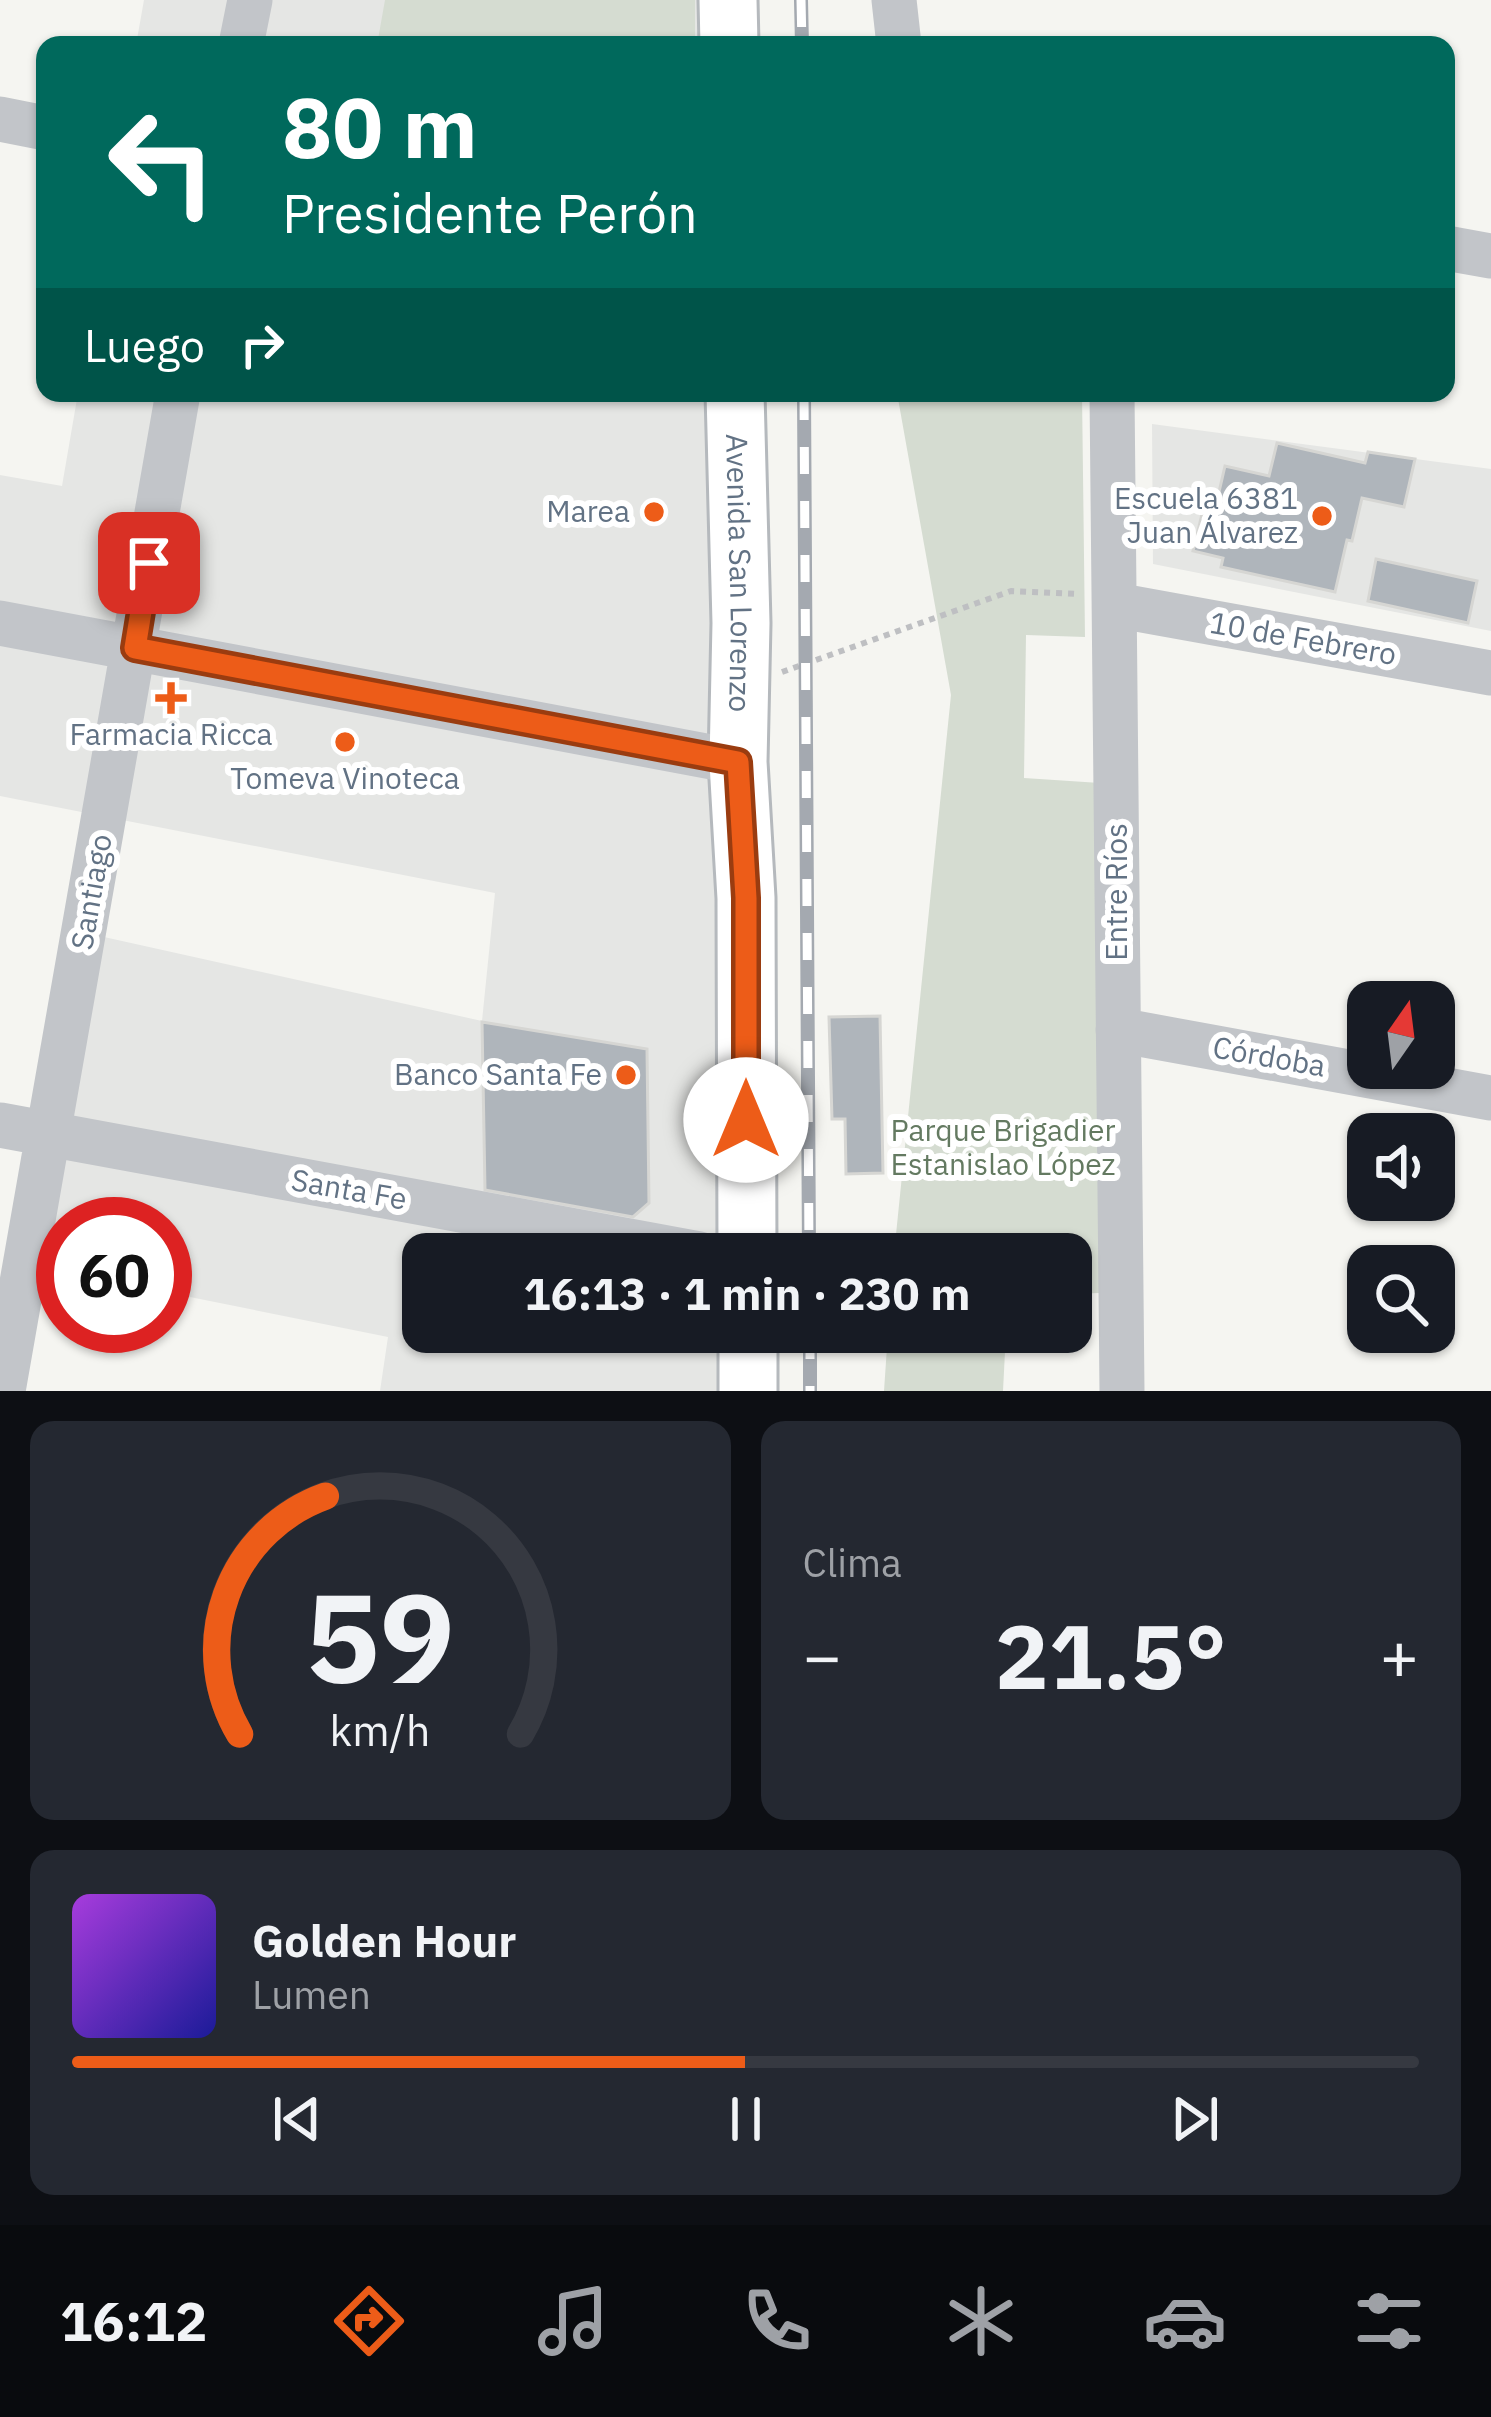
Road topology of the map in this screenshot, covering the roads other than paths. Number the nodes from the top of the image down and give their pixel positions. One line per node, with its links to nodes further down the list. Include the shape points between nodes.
1 (250, 0): 4 (street)
2 (728, 0): 5 (main road)
3 (894, 0): 6 (street)
4 (243, 36)
5 (729, 36)
6 (897, 36)
7 (0, 119): 8 (street)
8 (36, 126)
9 (1455, 250): 10 (street)
10 (1491, 256)
11 (176, 402): 16 (street, Santiago)
12 (735, 402): 18 (main road, Avenida San Lorenzo)
13 (1112, 402): 14 (street, Entre Ríos)
14 (1115, 605): 17 (street, 10 de Febrero); 19 (street, Entre Ríos)
15 (0, 623): 16 (street)
16 (135, 648): 18 (street); 22 (street, Santiago)
17 (1491, 673)
18 (738, 762): 24 (main road, Avenida San Lorenzo)
19 (1118, 1030): 20 (street, Córdoba); 28 (street, Entre Ríos)
20 (1491, 1098)
21 (0, 1125): 22 (street, Santa Fe)
22 (50, 1135): 23 (street, Santa Fe); 26 (street, Santiago)
23 (584, 1233)
24 (747, 1233)
25 (748, 1353): 27 (main road)
26 (3, 1391)
27 (748, 1391)
28 (1122, 1391)

